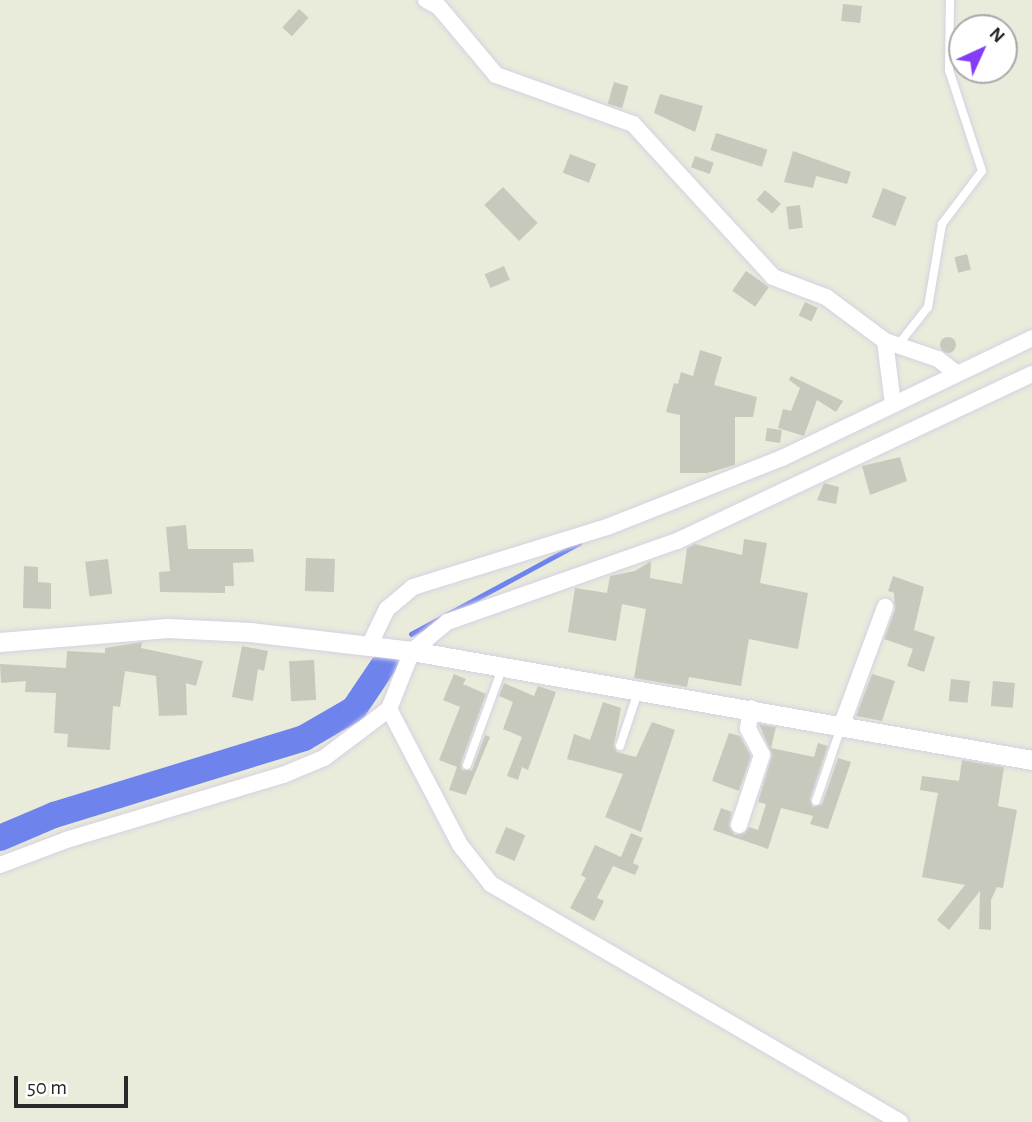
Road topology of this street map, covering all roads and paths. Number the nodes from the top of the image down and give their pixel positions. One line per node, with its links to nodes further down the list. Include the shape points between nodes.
1 (426, 0): 4 (street, via 439,7 496,75 633,124 773,276 835,302)
2 (950, 0): 4 (lane, via 949,70 982,171 942,224 928,307)
3 (1032, 338): 5 (street)
4 (891, 343): 5 (street, via 938,359); 7 (street)
5 (956, 373): 7 (street)
6 (1032, 374): 11 (street, via 677,541 447,622)
7 (893, 404): 10 (street, via 782,458 607,527 413,587 387,609)
8 (885, 607): 16 (street)
9 (0, 642): 10 (street, via 167,628)
10 (369, 646): 11 (street)
11 (412, 651): 12 (street); 15 (street)
12 (503, 667): 13 (street); 19 (lane)
13 (638, 692): 14 (street); 17 (lane)
14 (751, 708): 16 (street); 21 (street, via 748,729 762,755)
15 (389, 709): 22 (street, via 340,749 293,771 56,843); 23 (street, via 460,845 491,884)
16 (842, 724): 18 (street); 20 (lane)
17 (620, 746)
18 (1032, 760)
19 (467, 765)
20 (816, 802)
21 (739, 825)
22 (0, 865)
23 (900, 1122)

